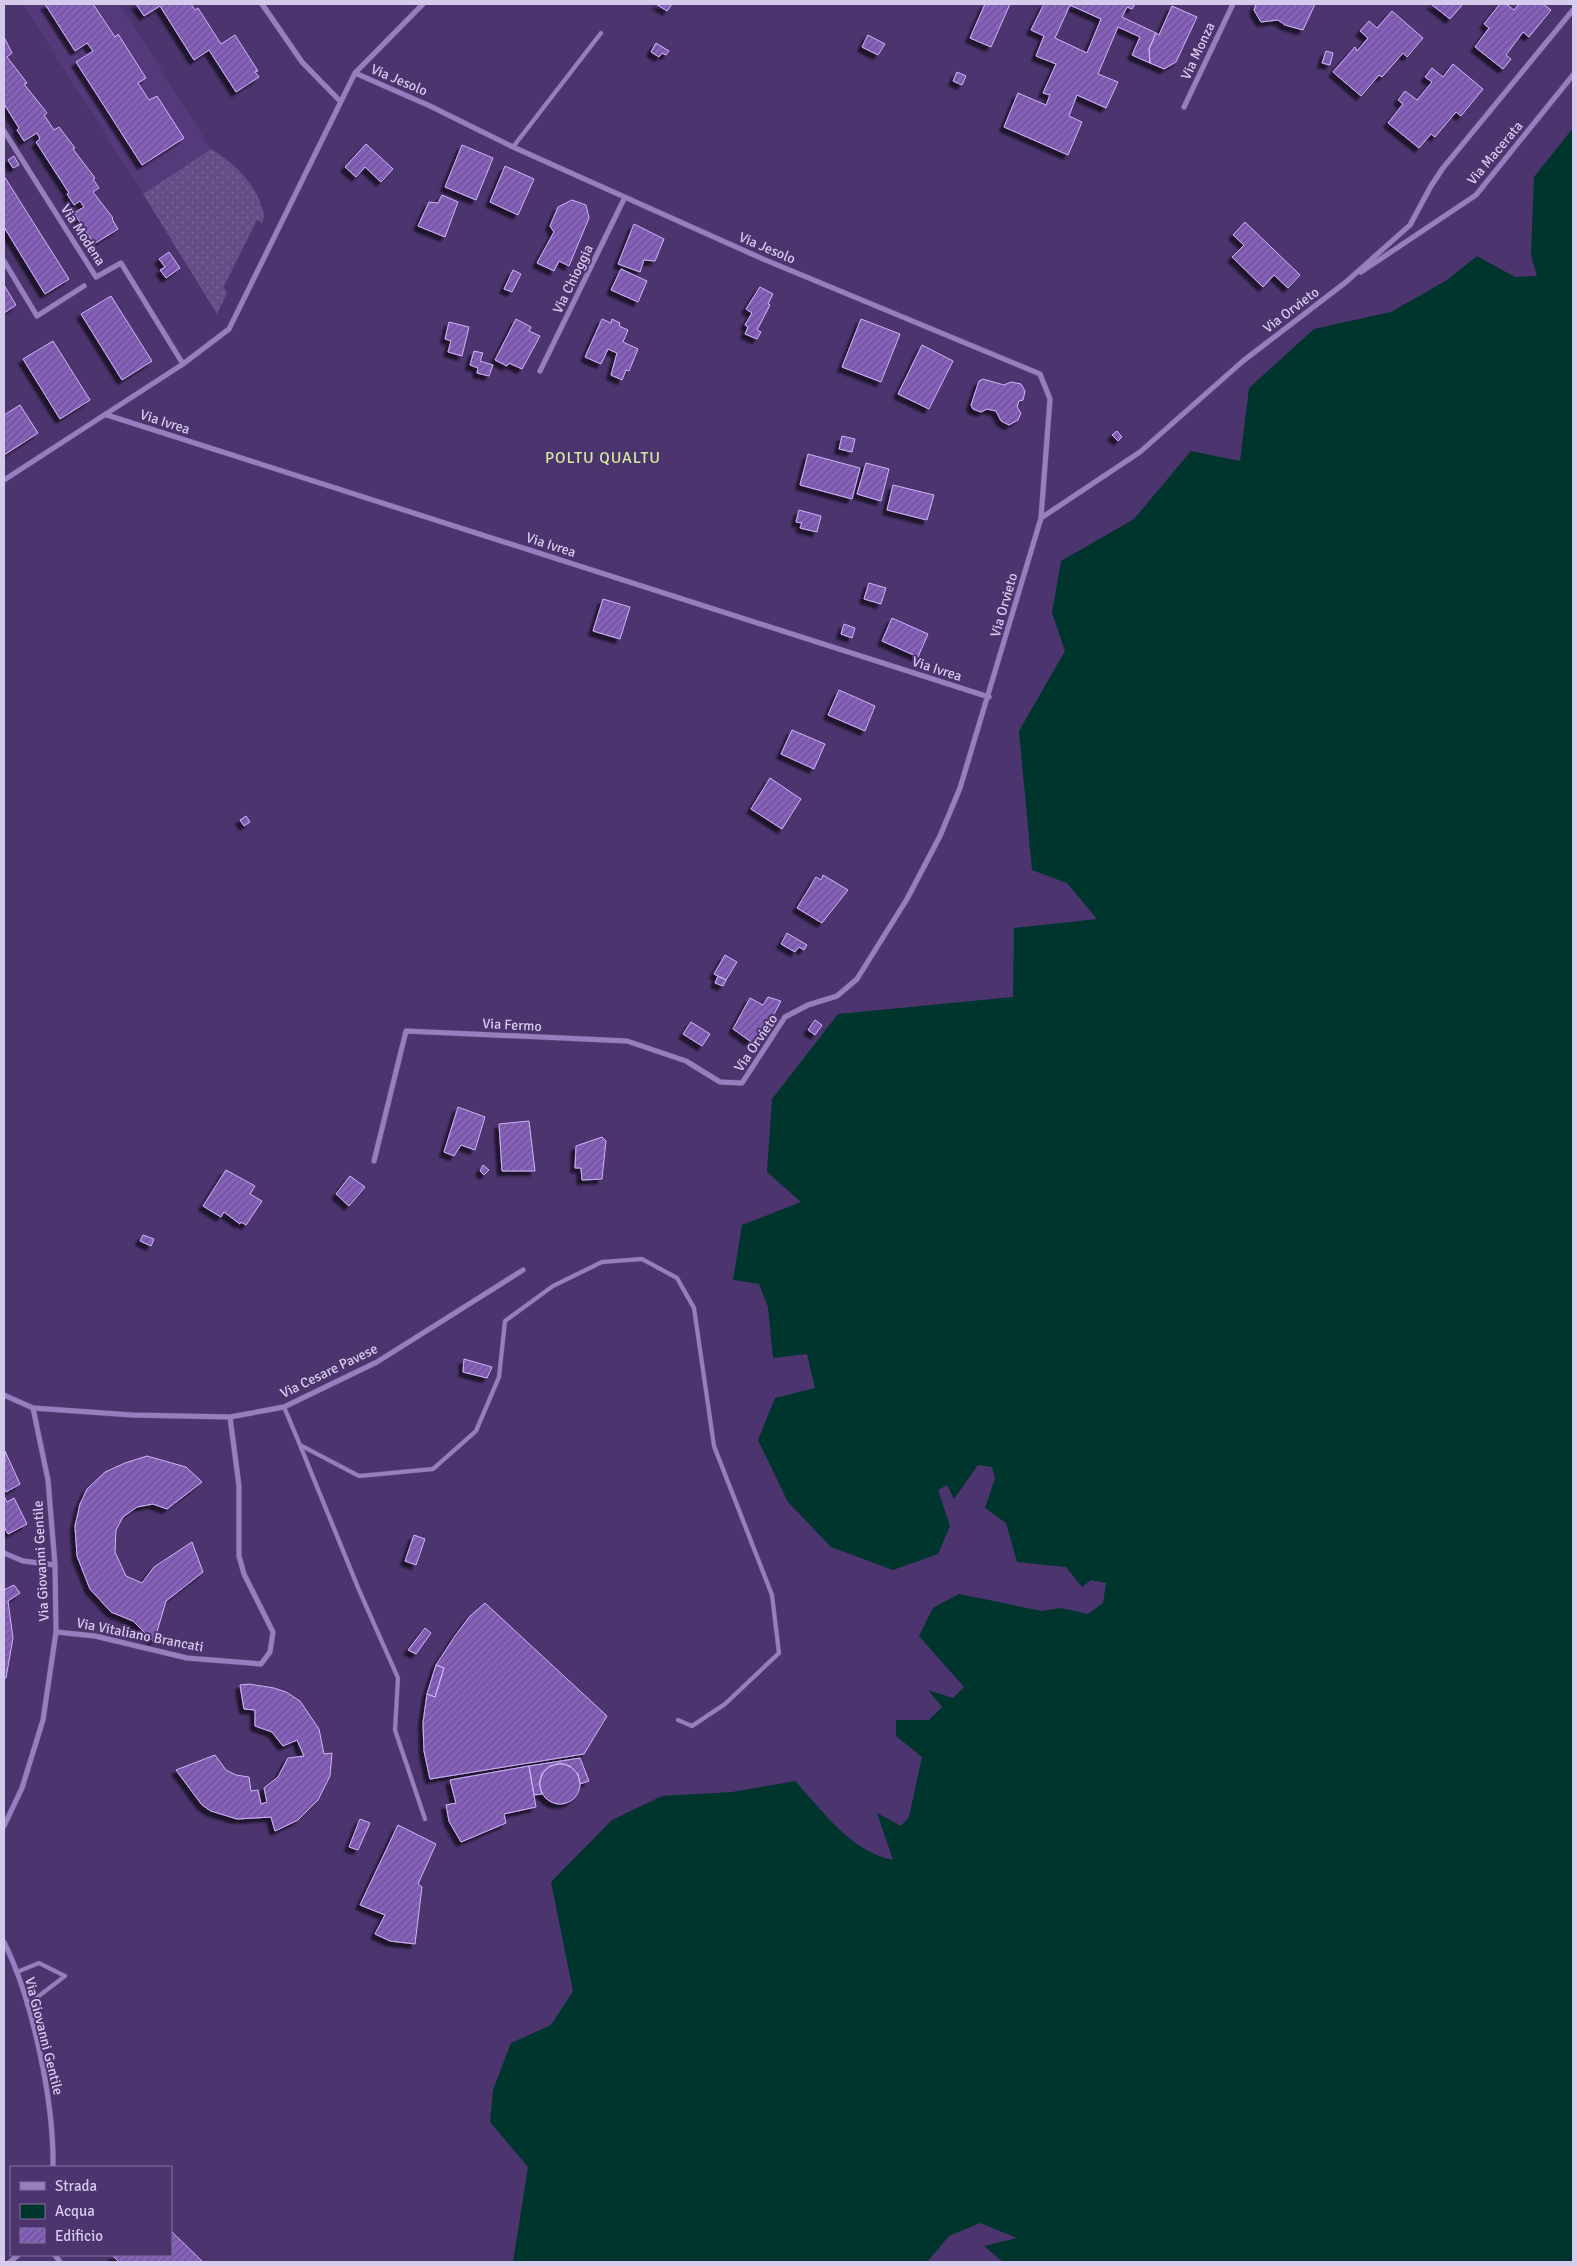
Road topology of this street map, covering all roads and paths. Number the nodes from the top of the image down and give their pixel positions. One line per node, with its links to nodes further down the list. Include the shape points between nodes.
1 (262, 4): 8 (street, via 302,62)
2 (423, 4): 6 (street)
3 (1233, 4): 9 (street, Via Monza)
4 (1573, 10): 14 (street, Via Orvieto, via 1443,168 1410,225)
5 (602, 33): 11 (lane)
6 (355, 73): 8 (street); 11 (street, Via Jesolo)
7 (1573, 75): 14 (street, Via Macerata, via 1476,195)
8 (340, 101): 16 (street, via 229,329)
9 (1184, 107)
10 (4, 131): 16 (street, Via Modena, via 96,277 121,263)
11 (513, 147): 12 (street, Via Jesolo)
12 (626, 197): 17 (street, Via Chioggia); 20 (street, Via Jesolo, via 763,259 1040,374 1050,399)
13 (4, 261): 15 (street, Via Modena, via 37,316)
14 (1346, 282): 20 (street, Via Orvieto, via 1243,361 1140,452)
15 (84, 286)
16 (183, 364): 18 (street)
17 (540, 371)
18 (107, 415): 19 (street); 21 (street, Via Ivrea)
19 (4, 480)
20 (1041, 518): 21 (street, Via Orvieto)
21 (988, 697): 22 (street, Via Orvieto, via 960,788 932,852 892,923 856,979 837,996 808,1005 785,1017)
22 (742, 1083): 23 (street, Via Fermo, via 720,1082 686,1061 627,1041 406,1031)
23 (374, 1161)
24 (523, 1270): 26 (street, Via Cesare Pavese, via 377,1362)
25 (4, 1395): 27 (street, Via Cesare Pavese)
26 (284, 1407): 28 (street, Via Cesare Pavese); 29 (lane)
27 (33, 1408): 28 (street, Via Cesare Pavese); 31 (street, Via Giovanni Gentile, via 48,1480)
28 (230, 1417): 32 (street, Via Vitaliano Brancati, via 239,1486 240,1556 244,1574 272,1632 270,1652 261,1664 187,1658 95,1636)
29 (300, 1445): 33 (lane, via 359,1476 433,1469 476,1431 499,1377 505,1321 553,1286 602,1262 642,1259 677,1278 694,1308 714,1446 772,1595 779,1653 725,1704 692,1726); 34 (lane, via 398,1678 395,1730)
30 (4, 1553): 31 (street, via 23,1561)
31 (55, 1565): 32 (street, Via Giovanni Gentile)
32 (56, 1632): 35 (street, Via Giovanni Gentile, via 43,1720 22,1788)
33 (678, 1720)
34 (425, 1819)
35 (4, 1826)
36 (4, 1942): 37 (street, Via Giovanni Gentile)
37 (16, 1972): 38 (street, Via Giovanni Gentile); 38 (lane, via 39,1963 65,1976)
38 (28, 2005): 39 (street, Via Giovanni Gentile, via 48,2094)
39 (53, 2166)

